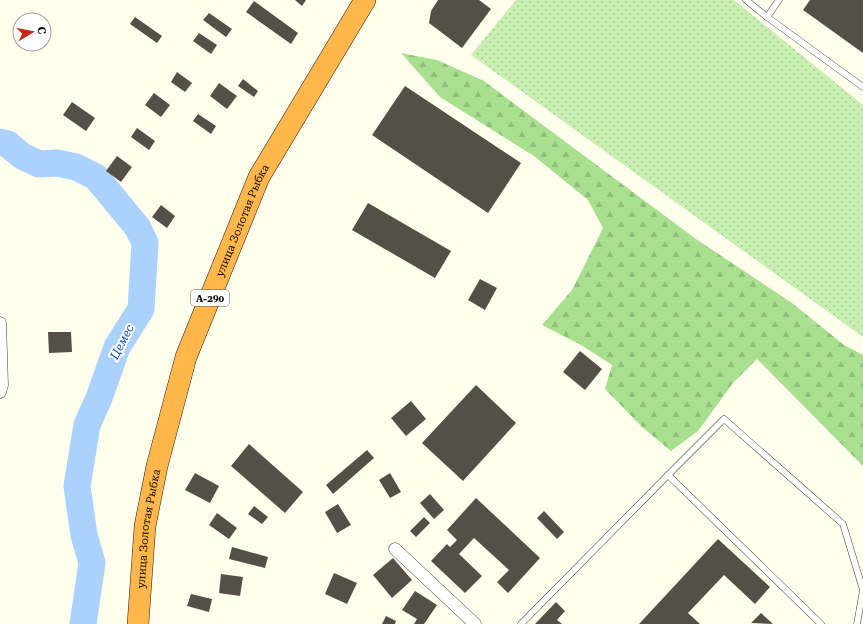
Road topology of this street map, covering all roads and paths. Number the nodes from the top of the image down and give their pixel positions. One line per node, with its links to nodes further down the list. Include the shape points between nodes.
1 (365, 0): 10 (highway, улица Золотая Рыбка / А-290, via 260,177 186,357 144,526)
2 (746, 0): 4 (lane)
3 (779, 0): 4 (lane)
4 (767, 17): 5 (lane)
5 (863, 87)
6 (0, 323): 7 (street)
7 (0, 392)
8 (668, 475): 12 (lane); 13 (lane); 14 (lane, via 724,419 843,524 863,590)
9 (395, 549): 11 (street)
10 (138, 624)
11 (475, 624)
12 (521, 624)
13 (821, 624)
14 (857, 624)

